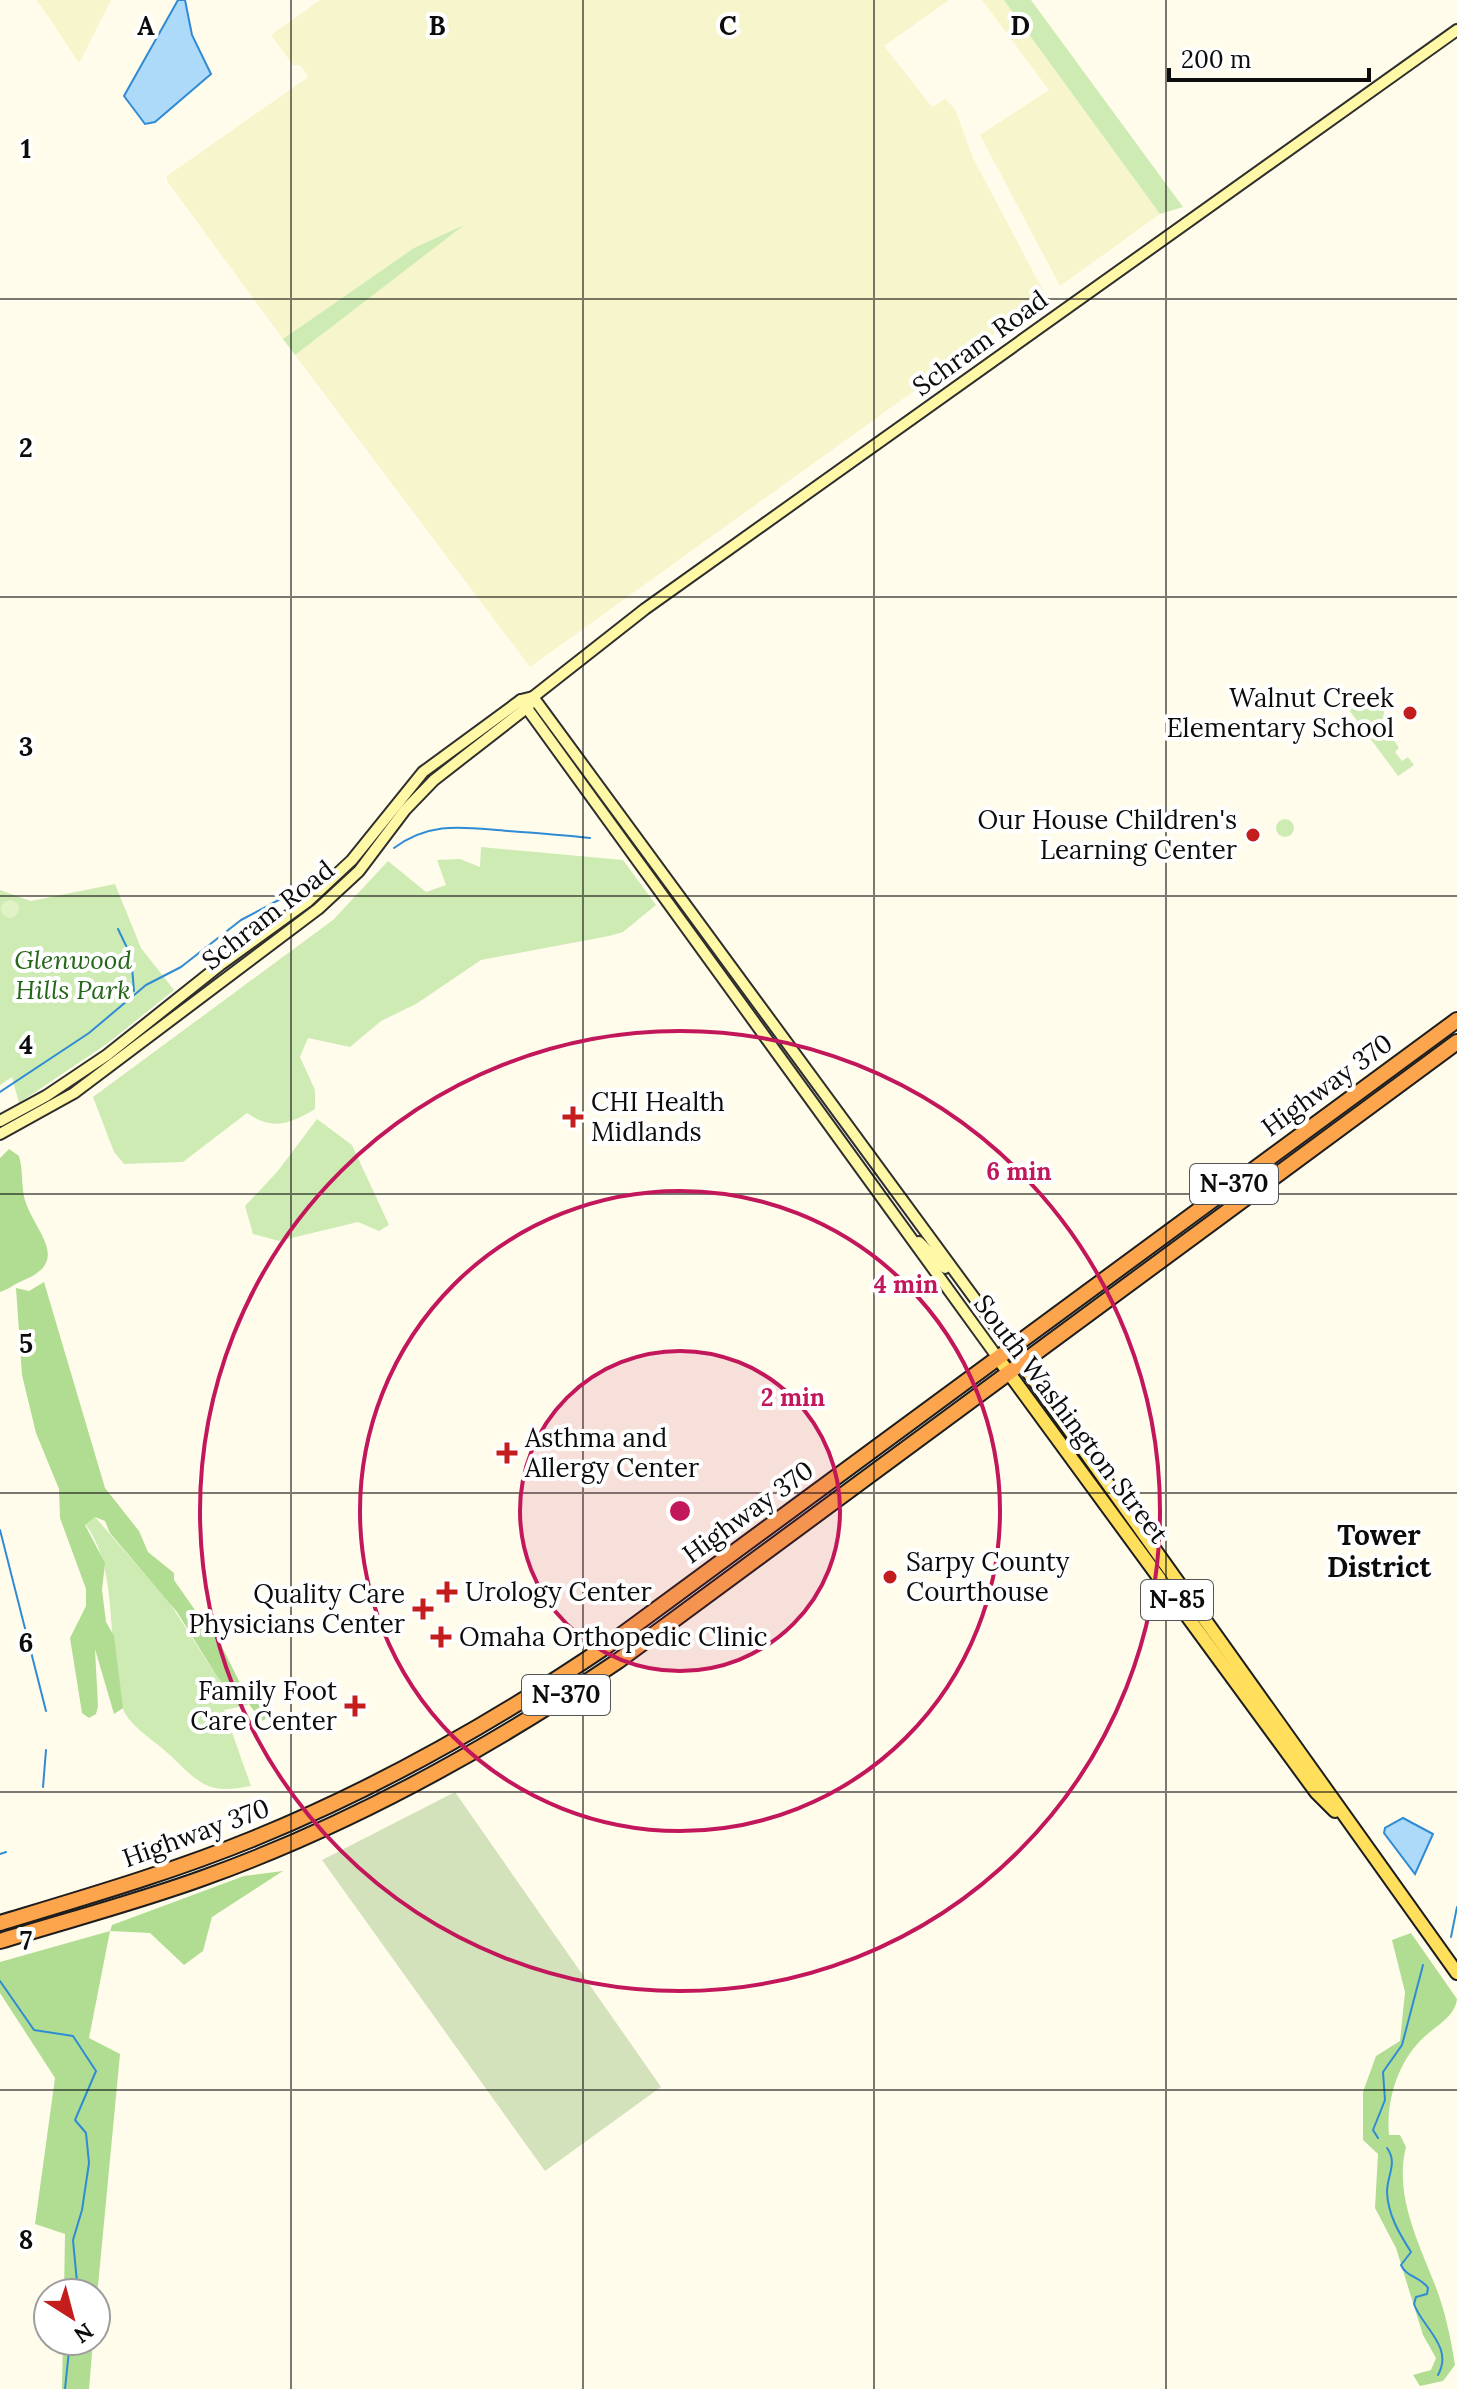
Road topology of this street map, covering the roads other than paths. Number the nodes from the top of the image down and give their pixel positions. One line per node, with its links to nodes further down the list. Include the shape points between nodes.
1 (1457, 30): 2 (main road, Schram Road, via 645,609)
2 (533, 697): 3 (main road, Schram Road); 4 (main road)
3 (524, 704): 4 (main road); 7 (main road, Schram Road, via 423,772 352,860 307,902 107,1055); 8 (main road, Schram Road, via 434,780 359,871 318,909 88,1082)
4 (600, 798): 9 (main road, South Washington Street); 10 (main road, South Washington Street)
5 (1457, 1020): 13 (highway, Highway 370 / N-370, via 1124,1265)
6 (1457, 1042): 13 (highway, Highway 370 / N-370)
7 (0, 1121)
8 (0, 1134)
9 (868, 1179): 10 (main road, via 904,1220); 11 (main road, South Washington Street)
10 (918, 1221): 12 (main road, South Washington Street)
11 (904, 1232): 12 (main road, via 913,1233); 14 (main road, South Washington Street)
12 (961, 1282): 13 (main road, South Washington Street)
13 (1016, 1356): 14 (highway, Highway 370 / N-370); 15 (main road, South Washington Street / N-85, via 1326,1785)
14 (1004, 1366): 15 (main road, South Washington Street / N-85, via 1316,1792); 16 (highway, Highway 370 / N-370, via 608,1645 443,1749 254,1839); 17 (highway, Highway 370 / N-370, via 884,1465 598,1674 429,1777 224,1870)
15 (1349, 1825): 18 (main road, South Washington Street / N-85)
16 (0, 1923)
17 (0, 1941)
18 (1457, 1973)

